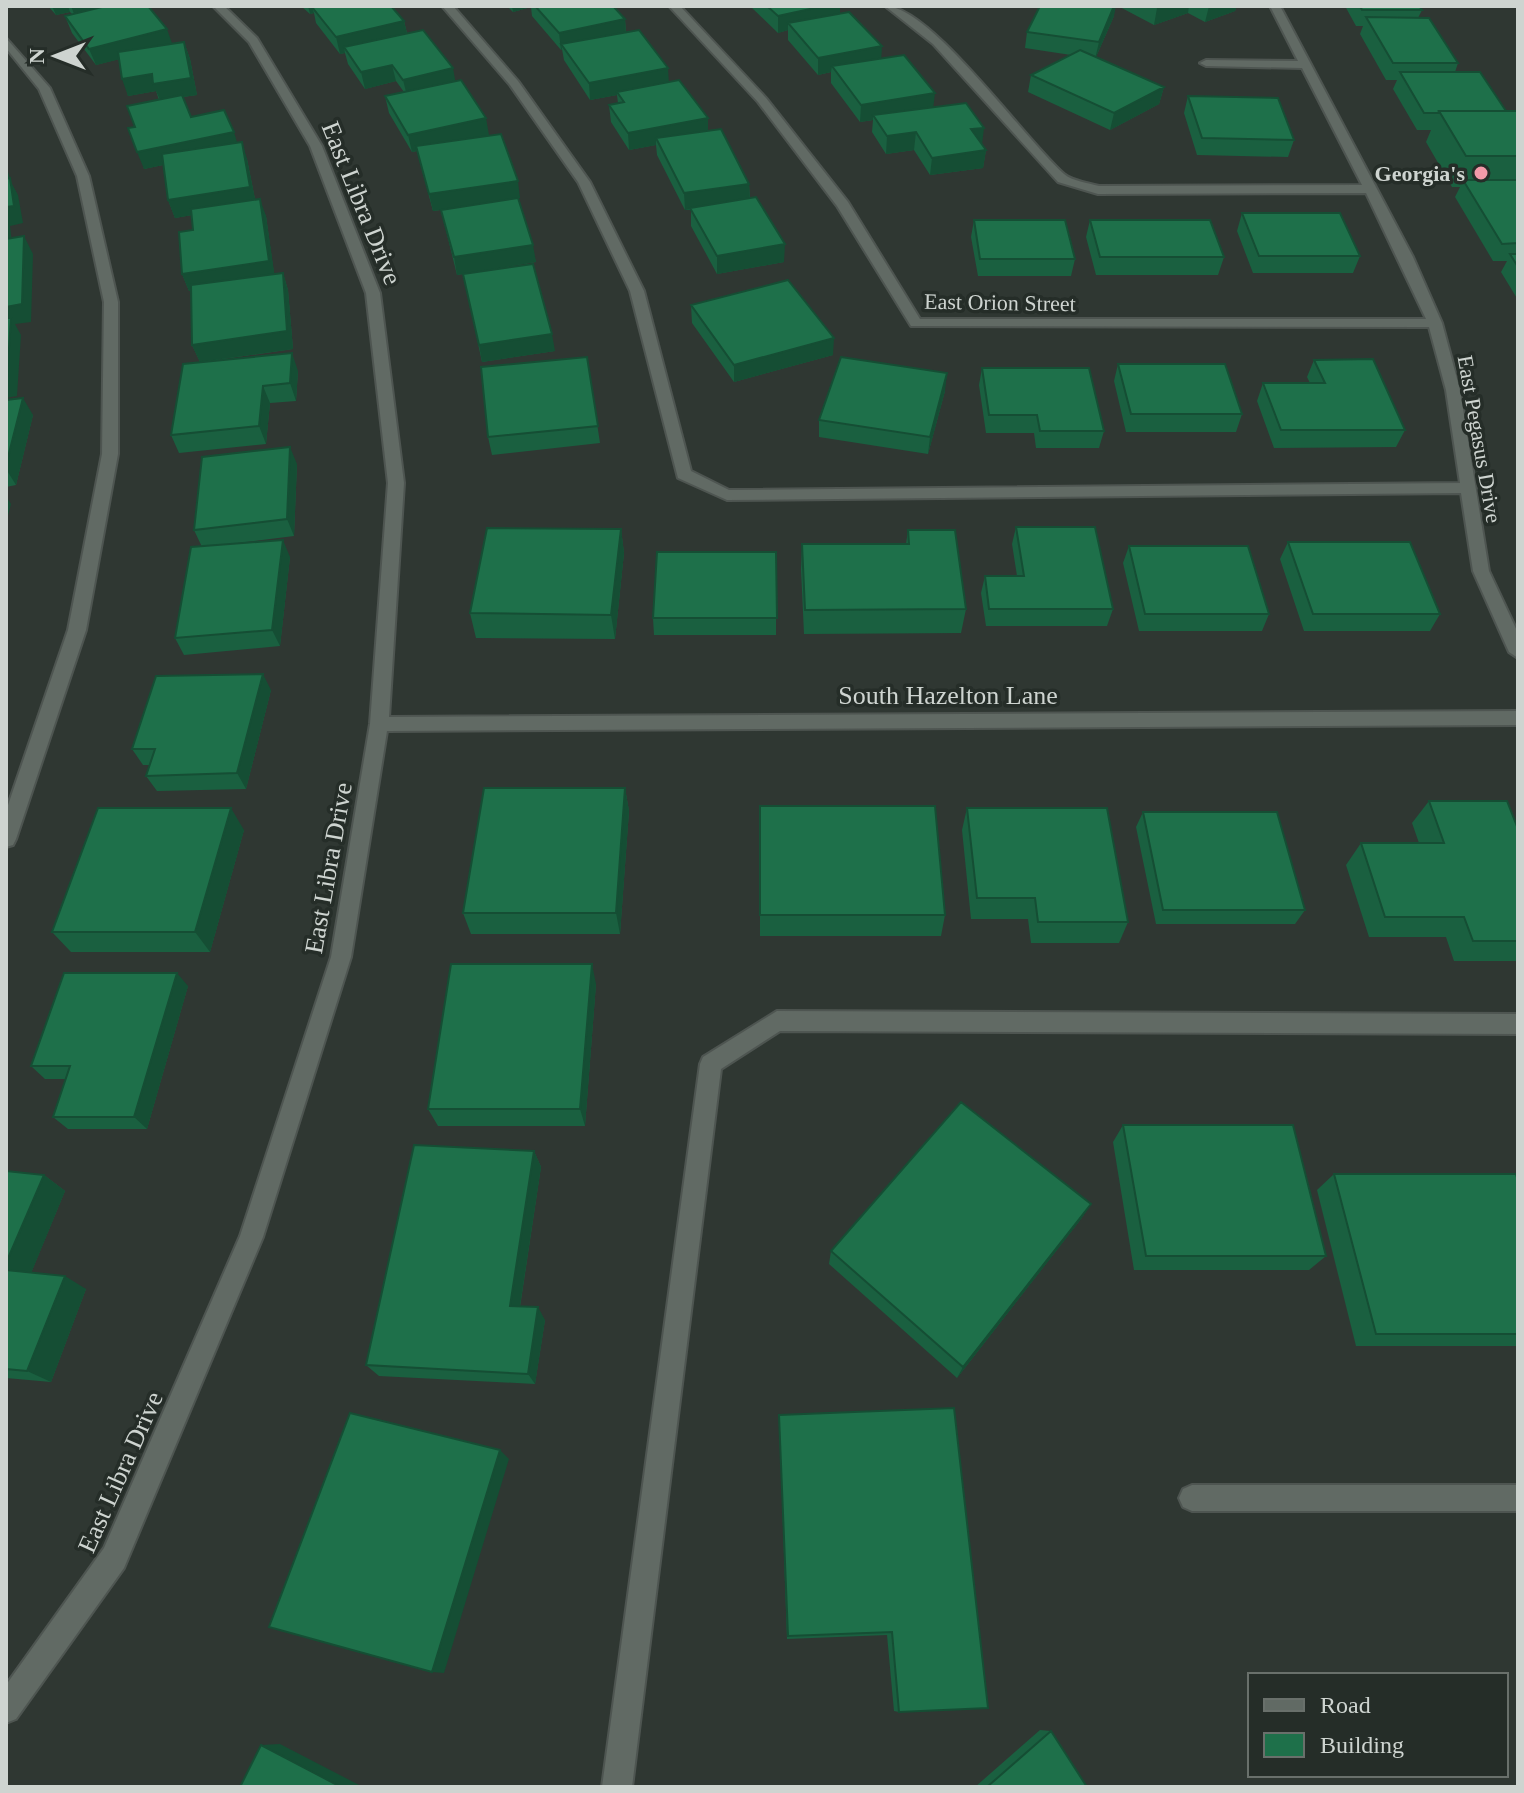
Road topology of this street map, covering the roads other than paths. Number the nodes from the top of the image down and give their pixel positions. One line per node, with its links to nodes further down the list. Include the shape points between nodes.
1 (218, 6): 14 (street, East Libra Drive, via 253,40 316,146 373,293 396,483)
2 (447, 6): 11 (street, via 514,83 584,182 637,291 684,474 727,495)
3 (674, 6): 10 (street, East Orion Street, via 762,100 843,205 916,323)
4 (890, 6): 9 (street, via 937,42 1062,179 1098,190)
5 (1275, 6): 8 (street, East Pegasus Drive)
6 (6, 41): 15 (street, via 44,88 83,176 111,302 110,454 77,630)
7 (1206, 63): 8 (street)
8 (1305, 65): 9 (street, East Pegasus Drive)
9 (1370, 189): 10 (street, East Pegasus Drive)
10 (1435, 323): 11 (street, East Pegasus Drive, via 1453,390)
11 (1468, 488): 12 (street, East Pegasus Drive, via 1481,571)
12 (1518, 652)
13 (1518, 718): 14 (street, South Hazelton Lane)
14 (379, 724): 19 (street, East Libra Drive, via 341,957 251,1237 114,1558)
15 (6, 839)
16 (1518, 1024): 20 (street, via 777,1021 711,1064)
17 (1192, 1498): 18 (street)
18 (1518, 1498)
19 (6, 1709)
20 (617, 1787)

